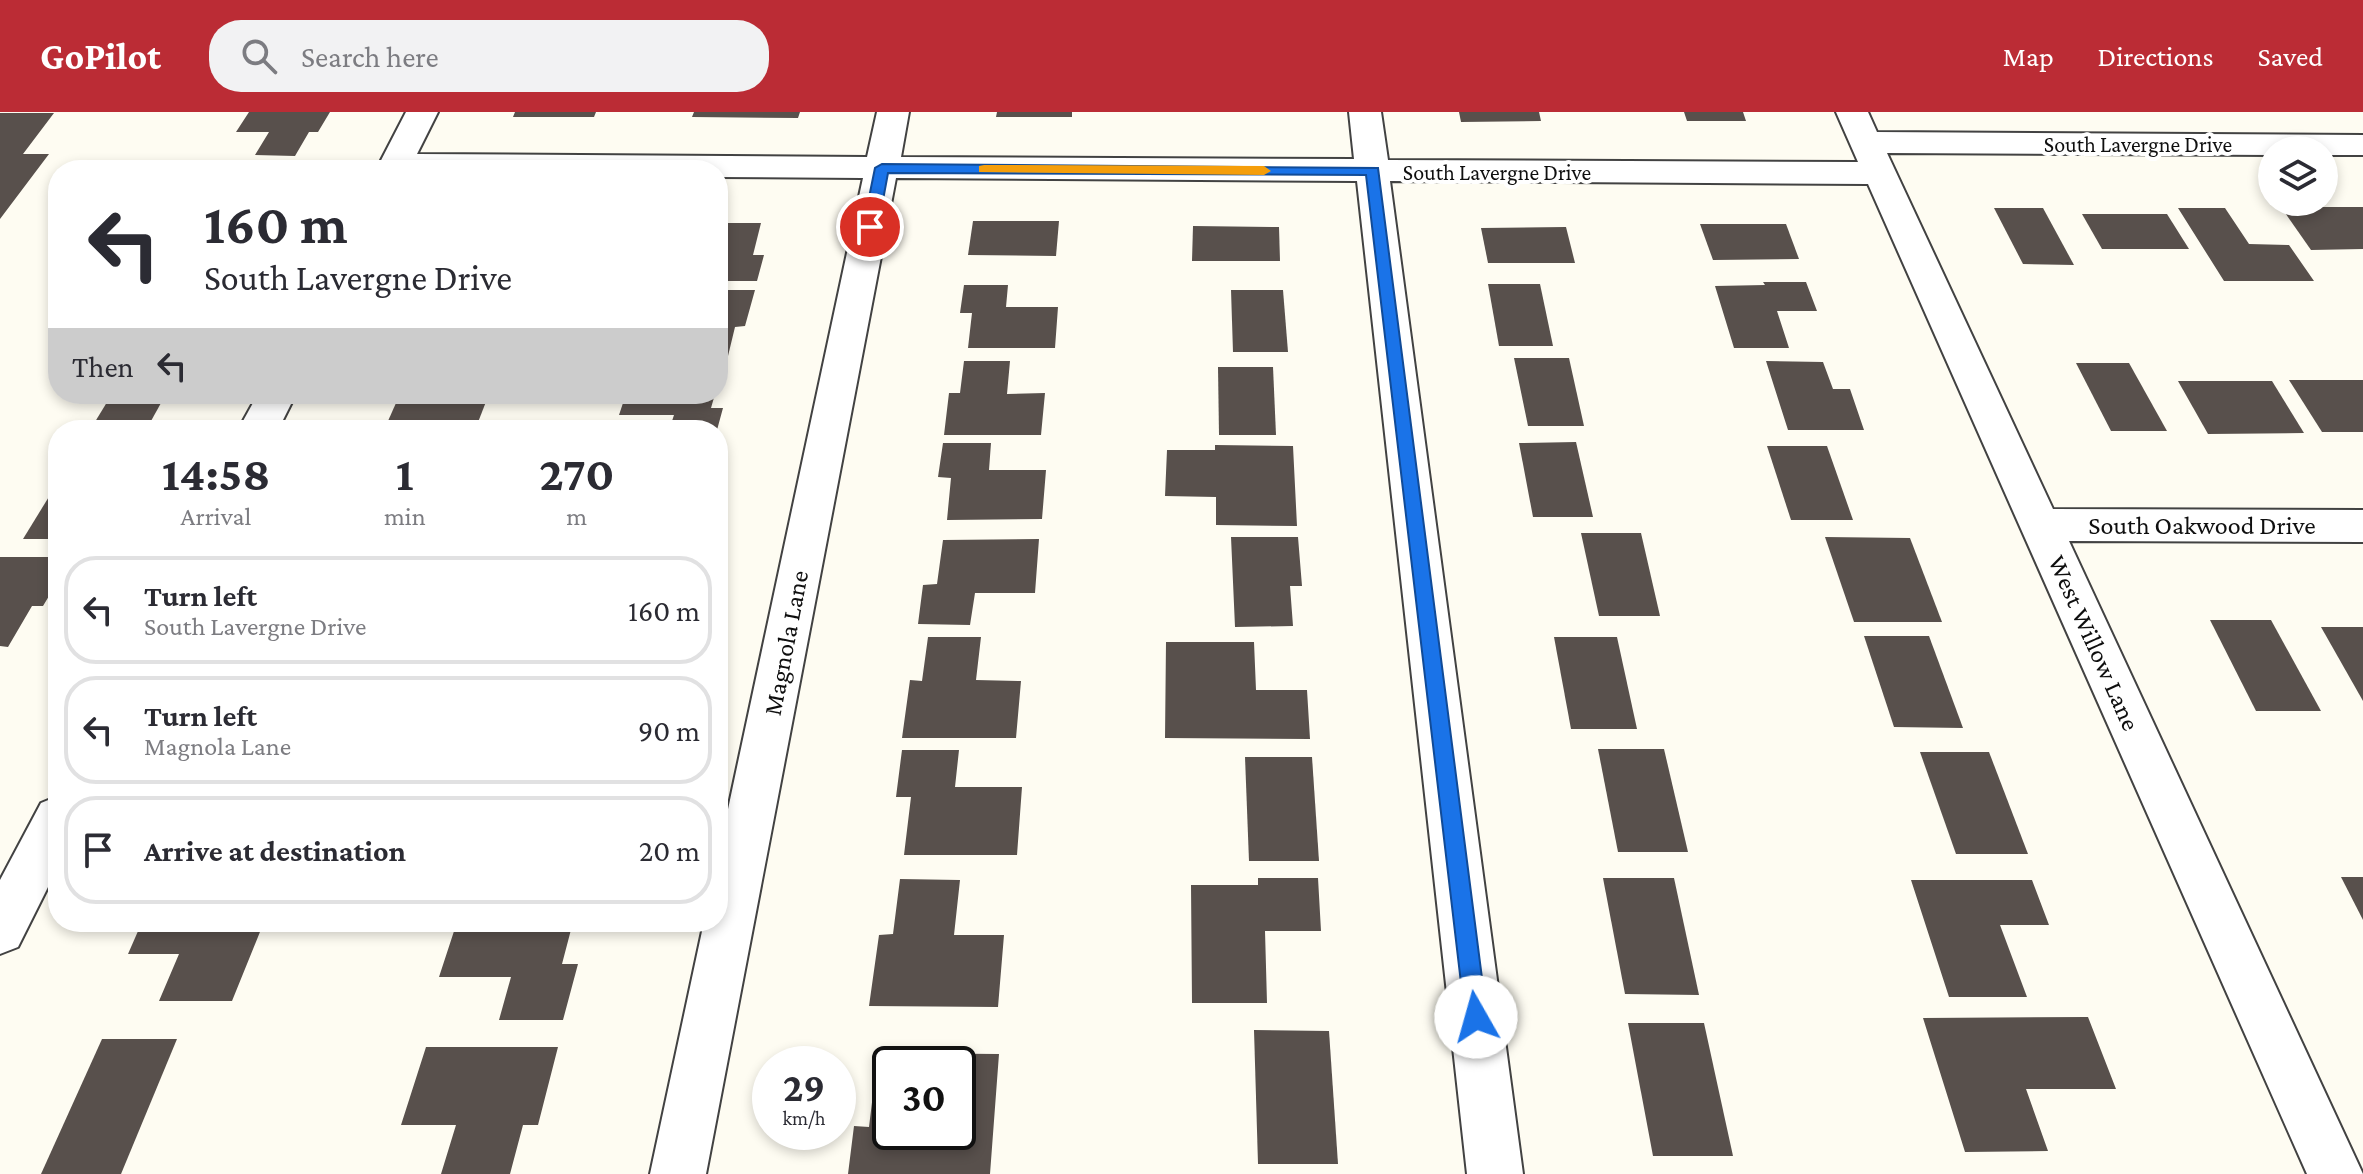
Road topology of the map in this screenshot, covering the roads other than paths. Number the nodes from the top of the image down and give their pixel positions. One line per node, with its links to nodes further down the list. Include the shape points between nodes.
1 (422, 112): 7 (street)
2 (893, 112): 9 (street, Magnola Lane)
3 (1365, 112): 10 (street)
4 (2339, 112): 6 (street)
5 (1865, 142): 6 (street, South Lavergne Drive); 10 (street, South Lavergne Drive); 11 (street, West Willow Lane)
6 (2363, 144)
7 (398, 160)
8 (728, 168): 9 (street, South Lavergne Drive)
9 (882, 168): 10 (street, South Lavergne Drive); 14 (street, Magnola Lane)
10 (1373, 171): 19 (street)
11 (2041, 525): 12 (street, South Oakwood Drive); 17 (street, West Willow Lane)
12 (2363, 526)
13 (48, 837): 15 (street)
14 (728, 927)
15 (0, 930)
16 (727, 932): 18 (street, Magnola Lane)
17 (2341, 1161)
18 (678, 1174)
19 (1495, 1174)

